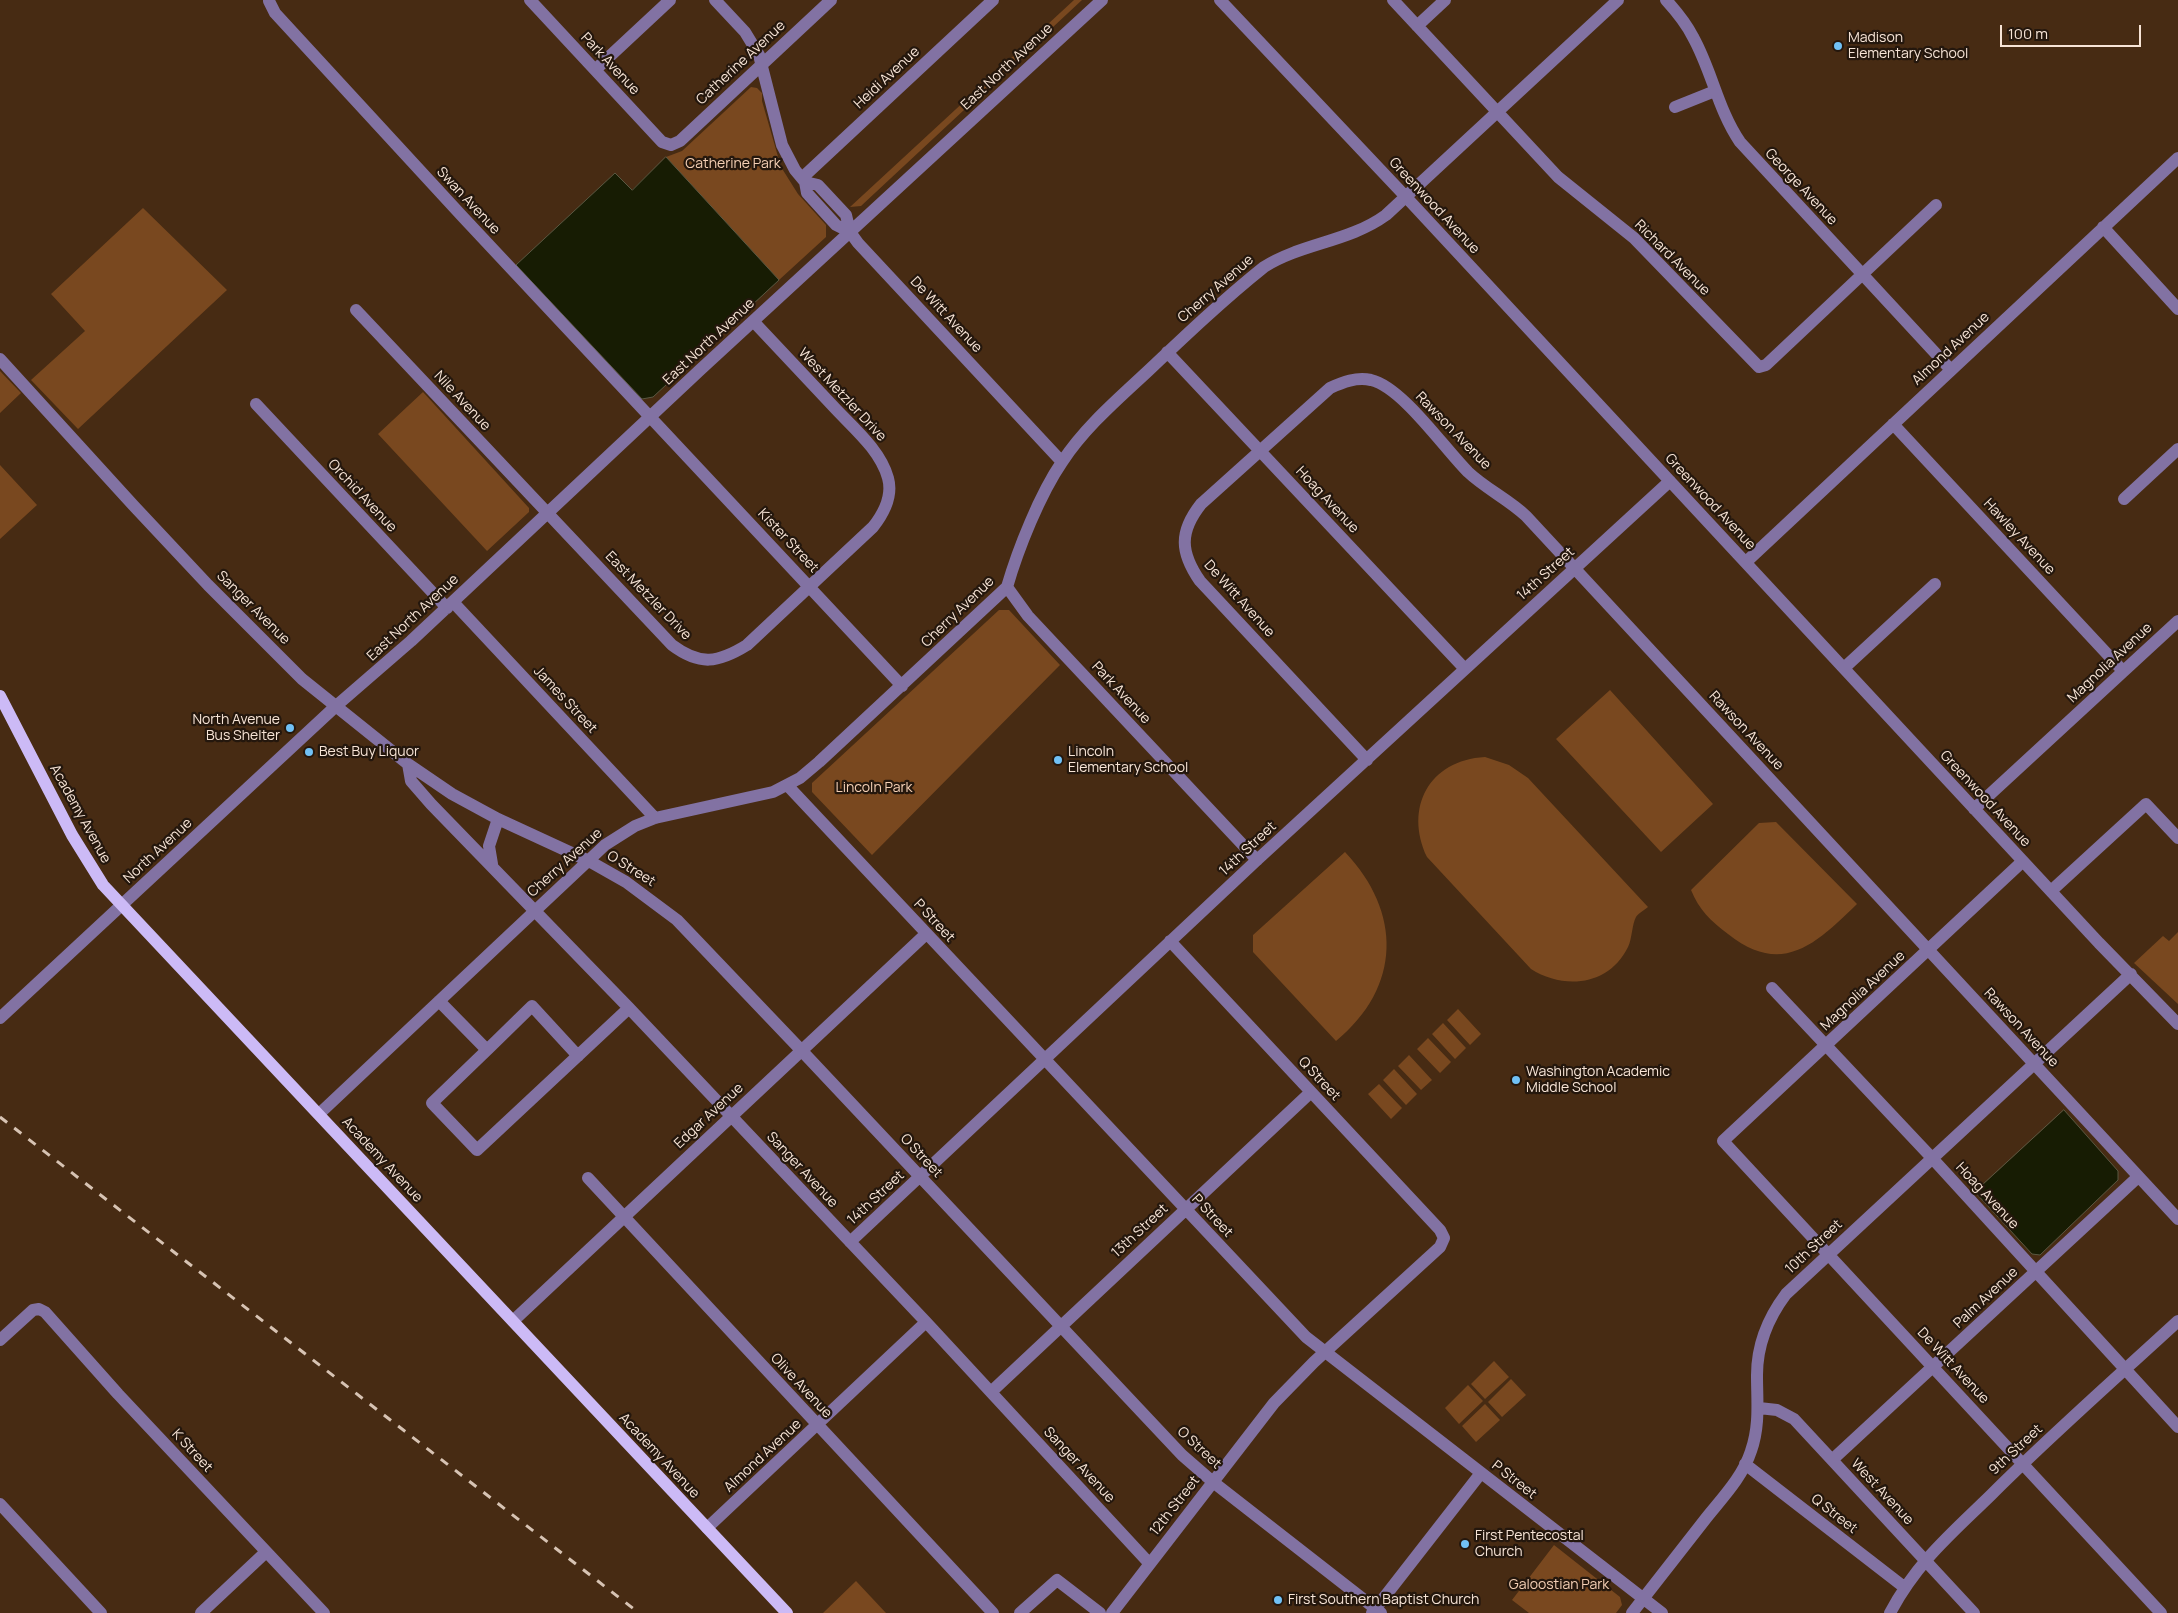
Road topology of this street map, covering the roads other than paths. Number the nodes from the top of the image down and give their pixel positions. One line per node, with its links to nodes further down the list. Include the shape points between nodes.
1 (530, 0): 15 (street, Park Avenue)
2 (670, 0): 15 (street)
3 (715, 0): 14 (street, De Witt Avenue, via 745,32)
4 (831, 0): 14 (street, Catherine Avenue)
5 (993, 0): 21 (street, Heidi Avenue)
6 (1102, 0): 25 (street, East North Avenue)
7 (1220, 0): 22 (street, Greenwood Avenue)
8 (1393, 0): 13 (street, Richard Avenue)
9 (1445, 0): 13 (street)
10 (1618, 0): 18 (street, Cherry Avenue)
11 (1666, 0): 16 (street, George Avenue, via 1694,39)
12 (269, 1): 34 (street, Swan Avenue, via 275,12)
13 (1417, 26): 18 (street, Richard Avenue)
14 (762, 64): 19 (street, Catherine Avenue, via 680,141); 21 (street, De Witt Avenue, via 782,145 794,170)
15 (595, 70): 19 (street, Park Avenue, via 662,142)
16 (1715, 91): 17 (street); 26 (street, George Avenue, via 1724,116 1740,142)
17 (1675, 107)
18 (1497, 112): 22 (street, Cherry Avenue); 26 (street, Richard Avenue, via 1558,178 1648,251 1759,367 1766,365)
19 (671, 145)
20 (2178, 158): 24 (street, Almond Avenue)
21 (803, 180): 25 (street, De Witt Avenue, via 818,184 846,215)
22 (1406, 197): 30 (street, Cherry Avenue, via 1386,215 1361,230 1276,259); 39 (street, Greenwood Avenue)
23 (1936, 205): 26 (street, Richard Avenue)
24 (2103, 227): 27 (street); 32 (street, Almond Avenue)
25 (850, 232): 29 (street, East North Avenue); 38 (street, De Witt Avenue)
26 (1862, 274): 32 (street, George Avenue)
27 (2178, 309)
28 (356, 310): 41 (street, Nile Avenue)
29 (753, 321): 34 (street, East North Avenue); 45 (street, West Metzler Drive, via 875,451 889,479 882,516)
30 (1167, 352): 37 (street, Hoag Avenue); 38 (street, Cherry Avenue, via 1091,426)
31 (0, 359): 54 (street, Sanger Avenue, via 208,584 302,679)
32 (1951, 370): 35 (street, Almond Avenue)
33 (256, 404): 47 (street, Orchid Avenue)
34 (650, 418): 41 (street, East North Avenue); 45 (street, Kister Street)
35 (1893, 424): 42 (street, Almond Avenue); 51 (street, Hawley Avenue)
36 (2178, 450): 40 (street)
37 (1260, 451): 43 (street, Rawson Avenue, via 1330,388 1357,379 1380,383 1398,396 1472,476 1526,516); 50 (street, Hoag Avenue); 55 (street, De Witt Avenue, via 1193,515 1186,529 1186,555 1200,581)
38 (1062, 462): 46 (street, Cherry Avenue, via 1014,563)
39 (1670, 481): 42 (street, Greenwood Avenue); 43 (street, 14th Street)
40 (2124, 499)
41 (548, 513): 45 (street, East Metzler Drive, via 672,645 700,660 729,656 747,645); 47 (street, East North Avenue)
42 (1746, 562): 49 (street, Greenwood Avenue)
43 (1575, 568): 50 (street, 14th Street); 71 (street, Rawson Avenue)
44 (1935, 584): 49 (street)
45 (810, 586): 52 (street, Kister Street)
46 (1007, 587): 52 (street, Cherry Avenue); 63 (street, Park Avenue, via 1035,623)
47 (450, 605): 54 (street, East North Avenue); 59 (street, James Street)
48 (2178, 620): 51 (street, Magnolia Avenue)
49 (1844, 668): 58 (street, Greenwood Avenue)
50 (1465, 669): 55 (street, 14th Street)
51 (2123, 671): 58 (street, Magnolia Avenue)
52 (902, 686): 57 (street, Cherry Avenue)
53 (0, 696): 67 (main road, Academy Avenue, via 82,854)
54 (336, 706): 56 (street, Sanger Avenue); 67 (street, North Avenue)
55 (1367, 760): 63 (street, 14th Street)
56 (408, 764): 60 (street, O Street, via 452,794); 65 (street, Sanger Avenue, via 411,781)
57 (788, 786): 59 (street, Cherry Avenue, via 758,796); 69 (street, P Street)
58 (1974, 809): 64 (street, Greenwood Avenue)
59 (655, 818): 62 (street, Cherry Avenue, via 620,834)
60 (498, 819): 62 (street, O Street); 65 (street, via 489,846)
61 (2178, 838): 66 (street, via 2146,804)
62 (589, 860): 68 (street, Cherry Avenue); 80 (street, O Street, via 626,882 677,920)
63 (1257, 860): 70 (street, 14th Street)
64 (2023, 861): 66 (street, Greenwood Avenue); 71 (street, Magnolia Avenue)
65 (492, 864): 68 (street, Sanger Avenue)
66 (2051, 891): 72 (street, Greenwood Avenue)
67 (121, 905): 76 (street, North Avenue); 85 (main road, Academy Avenue)
68 (536, 910): 74 (street, Cherry Avenue); 75 (street, Sanger Avenue)
69 (926, 934): 80 (street, Edgar Avenue); 82 (street, P Street)
70 (1170, 941): 82 (street, 14th Street); 84 (street, Q Street)
71 (1928, 950): 78 (street, Magnolia Avenue); 83 (street, Rawson Avenue)
72 (2131, 974): 77 (street, Greenwood Avenue); 83 (street, 10th Street)
73 (1772, 988): 78 (street, Hoag Avenue)
74 (439, 1001): 79 (street); 85 (street, Cherry Avenue)
75 (629, 1008): 81 (street); 86 (street, Sanger Avenue)
76 (0, 1018)
77 (2178, 1024)
78 (1826, 1046): 87 (street, Magnolia Avenue); 88 (street, Hoag Avenue)
79 (486, 1050): 81 (street, via 532,1006); 81 (street, via 432,1103 477,1150)
80 (801, 1050): 86 (street, Edgar Avenue); 89 (street, O Street)
81 (578, 1056)
82 (1044, 1060): 89 (street, 14th Street); 92 (street, P Street)
83 (2034, 1064): 88 (street, 10th Street); 90 (street, Rawson Avenue)
84 (1311, 1092): 92 (street, 13th Street); 95 (street, Q Street)
85 (318, 1114): 99 (main road, Academy Avenue)
86 (731, 1117): 93 (street, Edgar Avenue); 96 (street, Sanger Avenue)
87 (1722, 1141): 97 (street, De Witt Avenue)
88 (1932, 1158): 97 (street, 10th Street); 98 (street, Hoag Avenue)
89 (920, 1177): 96 (street, 14th Street); 102 (street, O Street)
90 (2138, 1177): 94 (street, Rawson Avenue); 98 (street, Palm Avenue)
91 (588, 1178): 93 (street, Olive Avenue)
92 (1185, 1209): 102 (street, 13th Street); 104 (street, P Street, via 1306,1338)
93 (623, 1218): 99 (street, Edgar Avenue); 109 (street, Olive Avenue)
94 (2178, 1220)
95 (1444, 1238): 104 (street, 12th Street, via 1440,1247)
96 (850, 1242): 101 (street, Sanger Avenue)
97 (1828, 1254): 105 (street, De Witt Avenue); 108 (street, 10th Street, via 1790,1290 1770,1320 1758,1364)
98 (2036, 1272): 105 (street, Palm Avenue); 106 (street, Hoag Avenue)
99 (513, 1321): 117 (main road, Academy Avenue)
100 (2178, 1321): 106 (street, 9th Street)
101 (926, 1322): 107 (street, Sanger Avenue); 109 (street, Almond Avenue)
102 (1060, 1327): 107 (street, 13th Street); 115 (street, O Street, via 1182,1455)
103 (0, 1340): 118 (street, K Street, via 33,1310 44,1312)
104 (1325, 1353): 114 (street, P Street); 115 (street, 12th Street, via 1274,1403)
105 (1933, 1367): 111 (street, Palm Avenue); 112 (street, De Witt Avenue)
106 (2125, 1370): 110 (street, Hoag Avenue); 112 (street, 9th Street)
107 (991, 1392): 120 (street, Sanger Avenue)
108 (1759, 1408): 111 (street, West Avenue, via 1785,1413 1794,1419); 113 (street, 10th Street, via 1756,1436)
109 (817, 1426): 117 (street, Almond Avenue); 128 (street, Olive Avenue)
110 (2178, 1427)
111 (1832, 1460): 119 (street, West Avenue)
112 (2023, 1463): 119 (street, 9th Street); 136 (street, De Witt Avenue)
113 (1746, 1464): 121 (street, Q Street); 122 (street, 10th Street)
114 (1481, 1473): 122 (street, P Street); 123 (street)
115 (1213, 1482): 120 (street, 12th Street); 123 (street, O Street)
116 (0, 1504): 124 (street)
117 (706, 1528): 127 (main road, Academy Avenue)
118 (266, 1552): 125 (street); 126 (street, K Street)
119 (1924, 1560): 121 (street, 9th Street); 135 (street, West Avenue)
120 (1149, 1564): 131 (street, 12th Street)
121 (1904, 1587): 134 (street, 9th Street)
122 (1644, 1599): 132 (street, 10th Street); 133 (street, P Street)
123 (1376, 1612)
124 (101, 1613)
125 (201, 1613)
126 (324, 1613)
127 (787, 1613)
128 (993, 1613)
129 (1020, 1613): 130 (street, via 1057,1580)
130 (1100, 1613)
131 (1112, 1613)
132 (1632, 1613)
133 (1662, 1613)
134 (1890, 1613)
135 (1974, 1613)
136 (2161, 1613)

